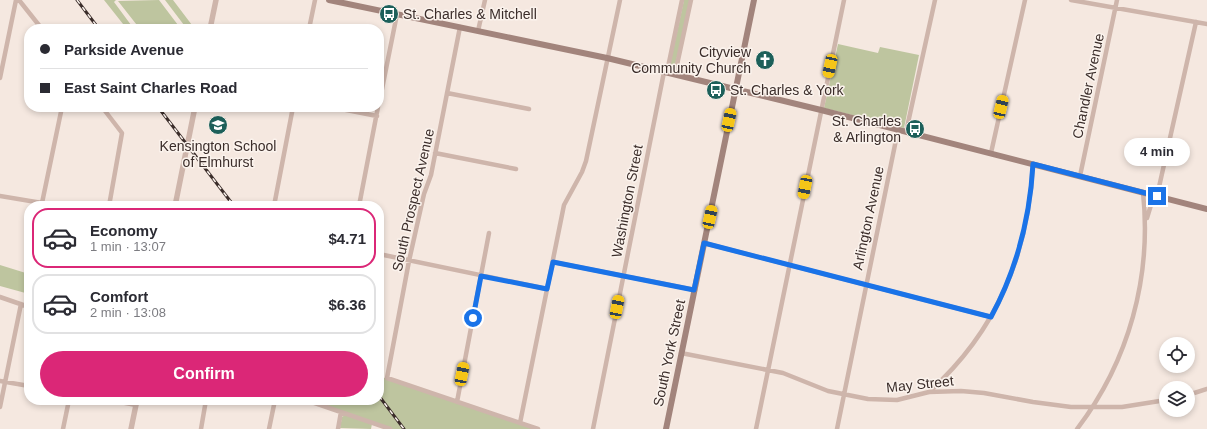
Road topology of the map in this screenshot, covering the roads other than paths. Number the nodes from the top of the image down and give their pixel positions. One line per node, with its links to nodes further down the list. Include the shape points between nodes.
1 (16, 0): 28 (street)
2 (19, 0): 19 (street)
3 (216, 0): 20 (street)
4 (315, 0): 21 (street)
5 (329, 0): 17 (main road)
6 (485, 0): 24 (street)
7 (620, 0): 25 (street)
8 (682, 0): 26 (street, Washington Street)
9 (691, 0): 27 (street)
10 (754, 0): 30 (main road, South York Street)
11 (844, 0): 33 (street)
12 (935, 0): 42 (street)
13 (1025, 0): 44 (street)
14 (1071, 0): 16 (street)
15 (1117, 0): 16 (street, Chandler Avenue)
16 (1115, 8): 18 (street); 47 (street, Chandler Avenue)
17 (397, 14): 23 (main road); 29 (street)
18 (1196, 22): 22 (street); 49 (street)
19 (38, 24)
20 (211, 24)
21 (310, 24)
22 (1207, 24)
23 (460, 27): 24 (main road); 31 (street, South Prospect Avenue)
24 (478, 31): 25 (main road)
25 (607, 58): 26 (main road); 63 (street, via 586,161 564,205)
26 (665, 72): 27 (main road); 66 (street, Washington Street)
27 (675, 74): 30 (main road)
28 (0, 78)
29 (384, 79)
30 (736, 89): 33 (main road); 60 (main road, South York Street)
31 (447, 93): 32 (street); 43 (street, South Prospect Avenue)
32 (529, 110)
33 (821, 110): 41 (main road); 64 (street)
34 (61, 112): 52 (street)
35 (106, 112): 53 (street, via 122,133)
36 (194, 112): 54 (street)
37 (292, 112): 55 (street)
38 (356, 112): 40 (street)
39 (377, 112): 40 (street)
40 (376, 116): 56 (street)
41 (898, 130): 42 (main road); 67 (street, Arlington Avenue)
42 (906, 132): 44 (main road)
43 (436, 153): 46 (street); 62 (street, South Prospect Avenue)
44 (991, 154): 45 (main road)
45 (1033, 164): 47 (main road); 73 (street, via 1027,215 1020,246 1008,282)
46 (516, 170)
47 (1080, 176): 48 (main road)
48 (1143, 192): 49 (main road); 58 (street)
49 (1156, 195): 57 (main road); 58 (street)
50 (0, 196): 51 (street)
51 (30, 201)
52 (42, 201)
53 (110, 201)
54 (177, 201)
55 (275, 201)
56 (360, 201)
57 (1207, 208)
58 (1146, 221): 90 (street, via 1142,276 1133,320 1115,367)
59 (489, 233): 65 (street)
60 (704, 243): 64 (street); 69 (main road, South York Street)
61 (384, 255): 62 (street)
62 (409, 261): 65 (street); 83 (street, South Prospect Avenue, via 387,378)
63 (553, 262): 66 (street); 68 (street)
64 (789, 265): 67 (street); 75 (street)
65 (481, 276): 68 (street); 83 (street)
66 (623, 276): 69 (street); 100 (street, Washington Street)
67 (866, 285): 73 (street); 81 (street, Arlington Avenue)
68 (547, 289): 92 (street)
69 (694, 290): 74 (main road, South York Street)
70 (0, 297): 71 (street)
71 (21, 304): 72 (street); 76 (street)
72 (24, 305)
73 (991, 317): 79 (street, via 961,361)
74 (681, 353): 75 (street, May Street); 101 (main road, South York Street)
75 (768, 370): 81 (street, May Street, via 791,375 820,389); 102 (street)
76 (3, 382): 77 (street); 89 (street)
77 (24, 385)
78 (1207, 388): 80 (street)
79 (929, 392): 81 (street, May Street, via 897,400); 90 (street, May Street, via 976,392 1052,405)
80 (1195, 392)
81 (844, 395): 103 (street, Arlington Avenue)
82 (1159, 401): 90 (street, May Street, via 1122,407)
83 (457, 402): 92 (street)
84 (68, 405): 93 (street)
85 (136, 405): 94 (street)
86 (205, 405): 95 (street)
87 (274, 405): 96 (street)
88 (321, 405): 91 (street)
89 (0, 408)
90 (1092, 408): 104 (street)
91 (341, 412): 97 (street); 98 (street)
92 (520, 423): 99 (street)
93 (63, 429)
94 (132, 429)
95 (201, 429)
96 (269, 429)
97 (338, 429)
98 (390, 429)
99 (538, 429)
100 (593, 429)
101 (666, 429)
102 (756, 429)
103 (836, 429)
104 (1077, 429)

